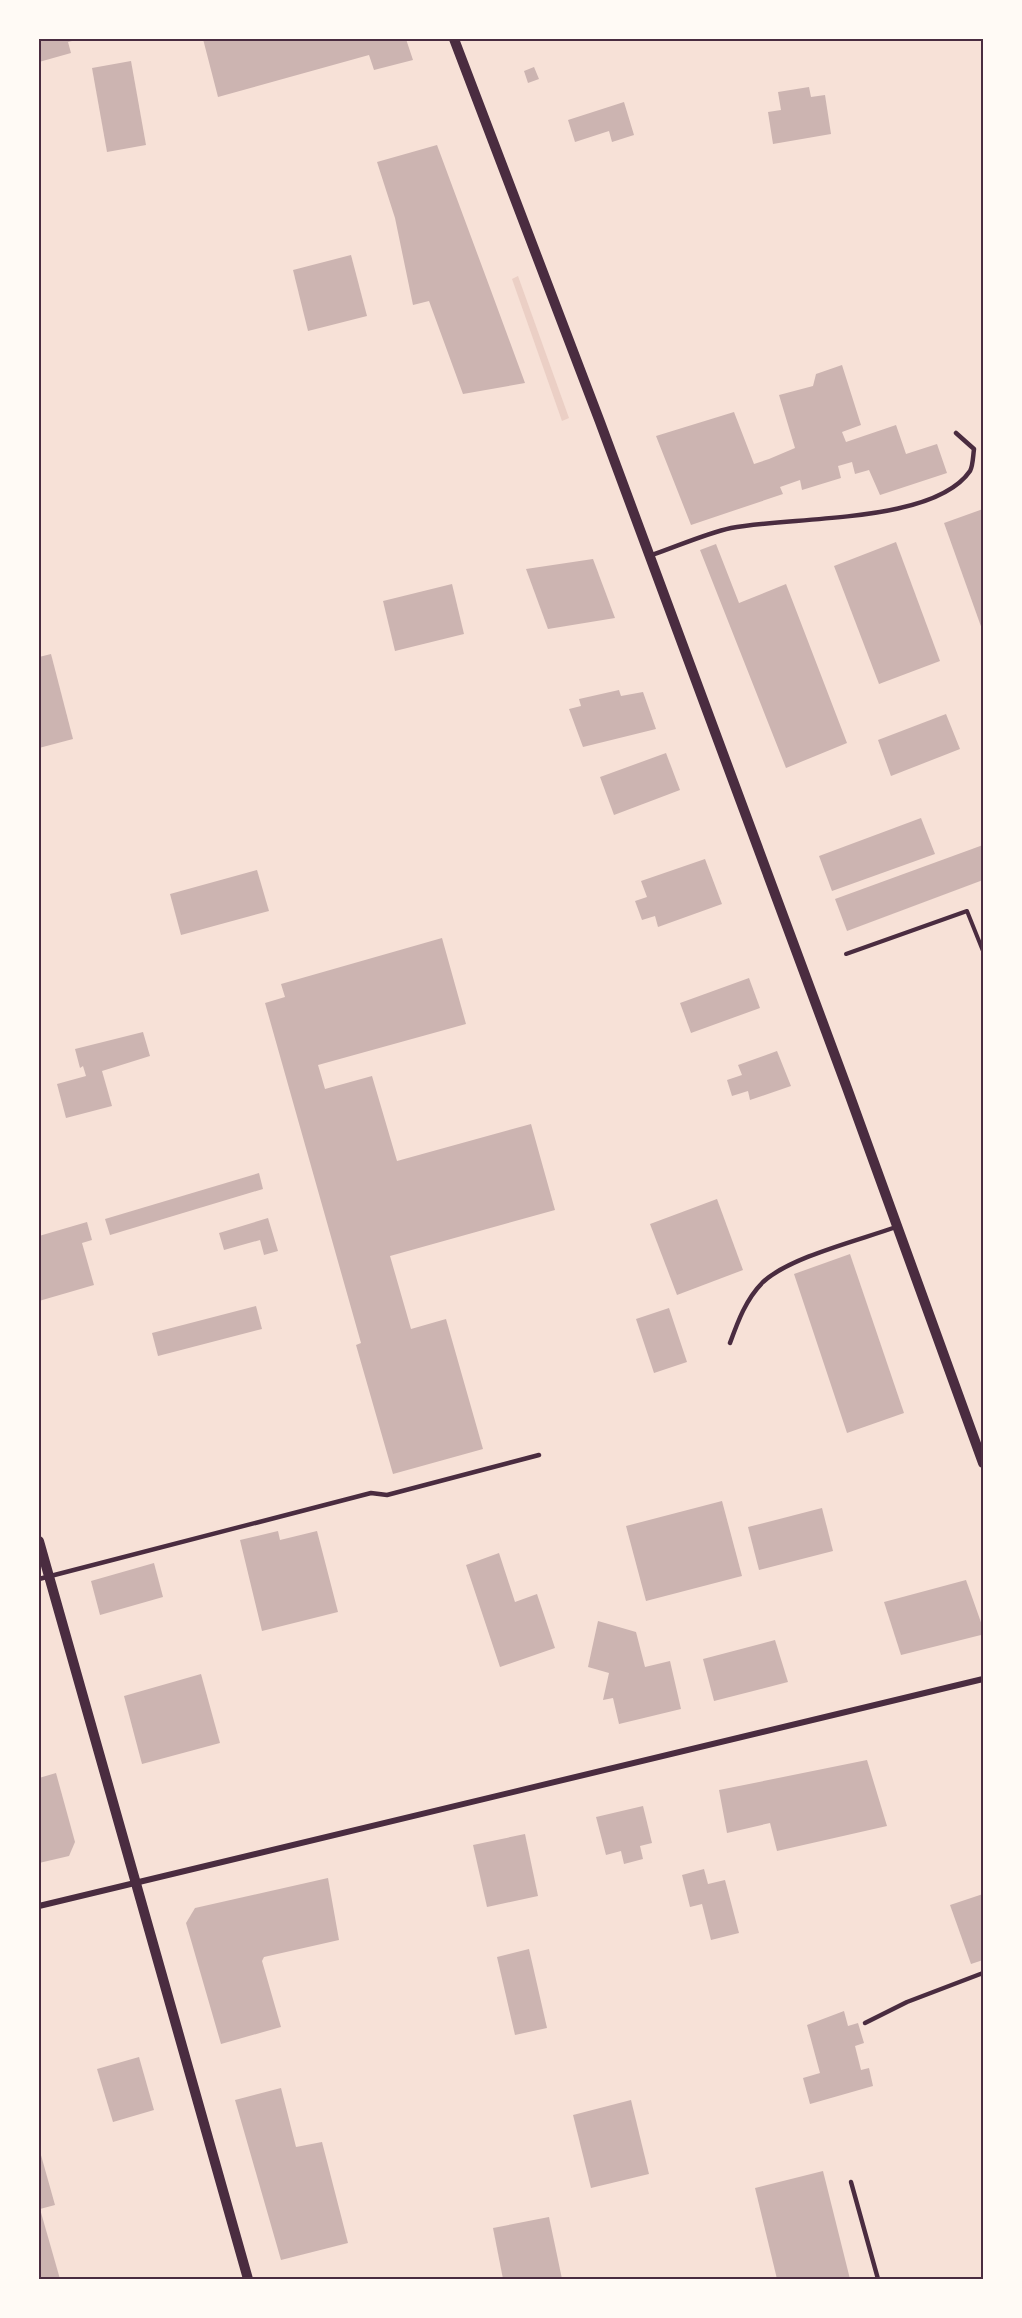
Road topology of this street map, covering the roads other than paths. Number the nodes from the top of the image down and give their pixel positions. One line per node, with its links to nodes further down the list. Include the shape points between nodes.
1 (454, 39): 3 (street)
2 (956, 433): 3 (lane, via 974,449 971,470 934,499 900,509 730,529)
3 (649, 556): 4 (street)
4 (898, 1226): 5 (lane, via 781,1269 763,1283 743,1308); 7 (street)
5 (730, 1343)
6 (539, 1455): 9 (lane, via 387,1496 371,1493)
7 (983, 1463)
8 (39, 1541): 9 (street)
9 (44, 1578): 11 (street)
10 (983, 1678): 11 (street)
11 (136, 1882): 12 (street); 16 (street)
12 (39, 1906)
13 (983, 1973): 14 (lane)
14 (865, 2023)
15 (851, 2182): 17 (lane)
16 (248, 2279)
17 (878, 2279)

